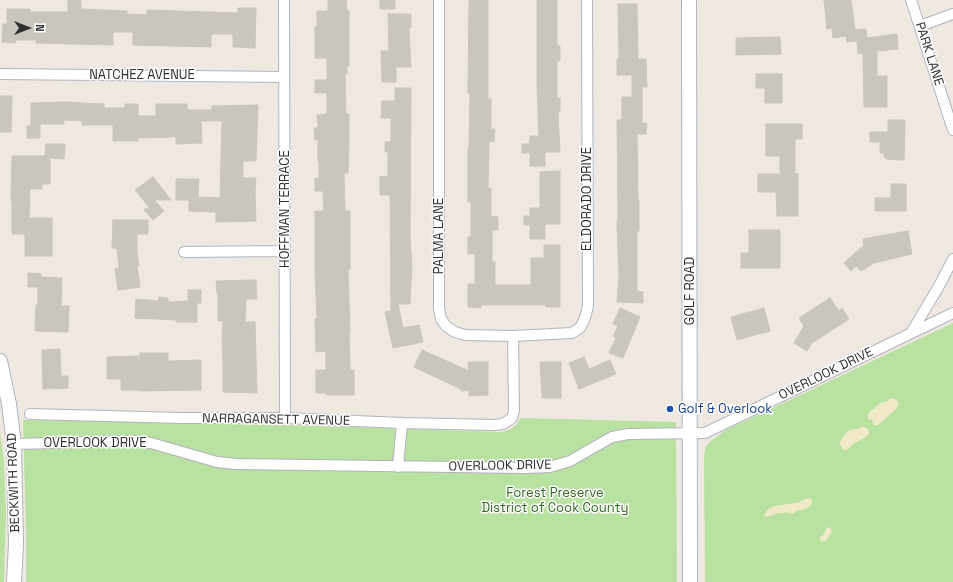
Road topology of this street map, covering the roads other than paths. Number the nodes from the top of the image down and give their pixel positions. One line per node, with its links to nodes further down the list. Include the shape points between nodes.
1 (284, 0): 9 (street, HOFFMAN TERRACE)
2 (439, 0): 16 (street, PALMA LANE, via 441,319 446,326 465,335)
3 (587, 0): 16 (street, ELDORADO DRIVE, via 588,306 580,328 572,333)
4 (689, 0): 21 (main road, GOLF ROAD)
5 (911, 0): 7 (street, PARK LANE)
6 (953, 14): 7 (street)
7 (920, 26): 10 (street, PARK LANE)
8 (0, 74): 9 (street, NATCHEZ AVENUE)
9 (284, 77): 11 (street, HOFFMAN TERRACE)
10 (953, 130)
11 (285, 251): 12 (street); 19 (street, HOFFMAN TERRACE)
12 (184, 252)
13 (953, 259): 15 (street)
14 (953, 313): 15 (street, OVERLOOK DRIVE)
15 (911, 333): 21 (street, OVERLOOK DRIVE, via 705,433)
16 (513, 336): 20 (street, NARRAGANSETT AVENUE, via 512,418 503,424 494,425)
17 (0, 361): 22 (main road, BECKWITH ROAD)
18 (30, 414): 19 (street, NARRAGANSETT AVENUE)
19 (285, 418): 20 (street, NARRAGANSETT AVENUE)
20 (402, 423): 23 (street)
21 (690, 434): 23 (street, OVERLOOK DRIVE, via 647,433 612,437 570,462 550,467); 25 (main road, GOLF ROAD)
22 (14, 444): 23 (street, OVERLOOK DRIVE, via 133,441 151,443 217,462 236,464); 24 (main road, BECKWITH ROAD)
23 (398, 466)
24 (14, 582)
25 (690, 582)

